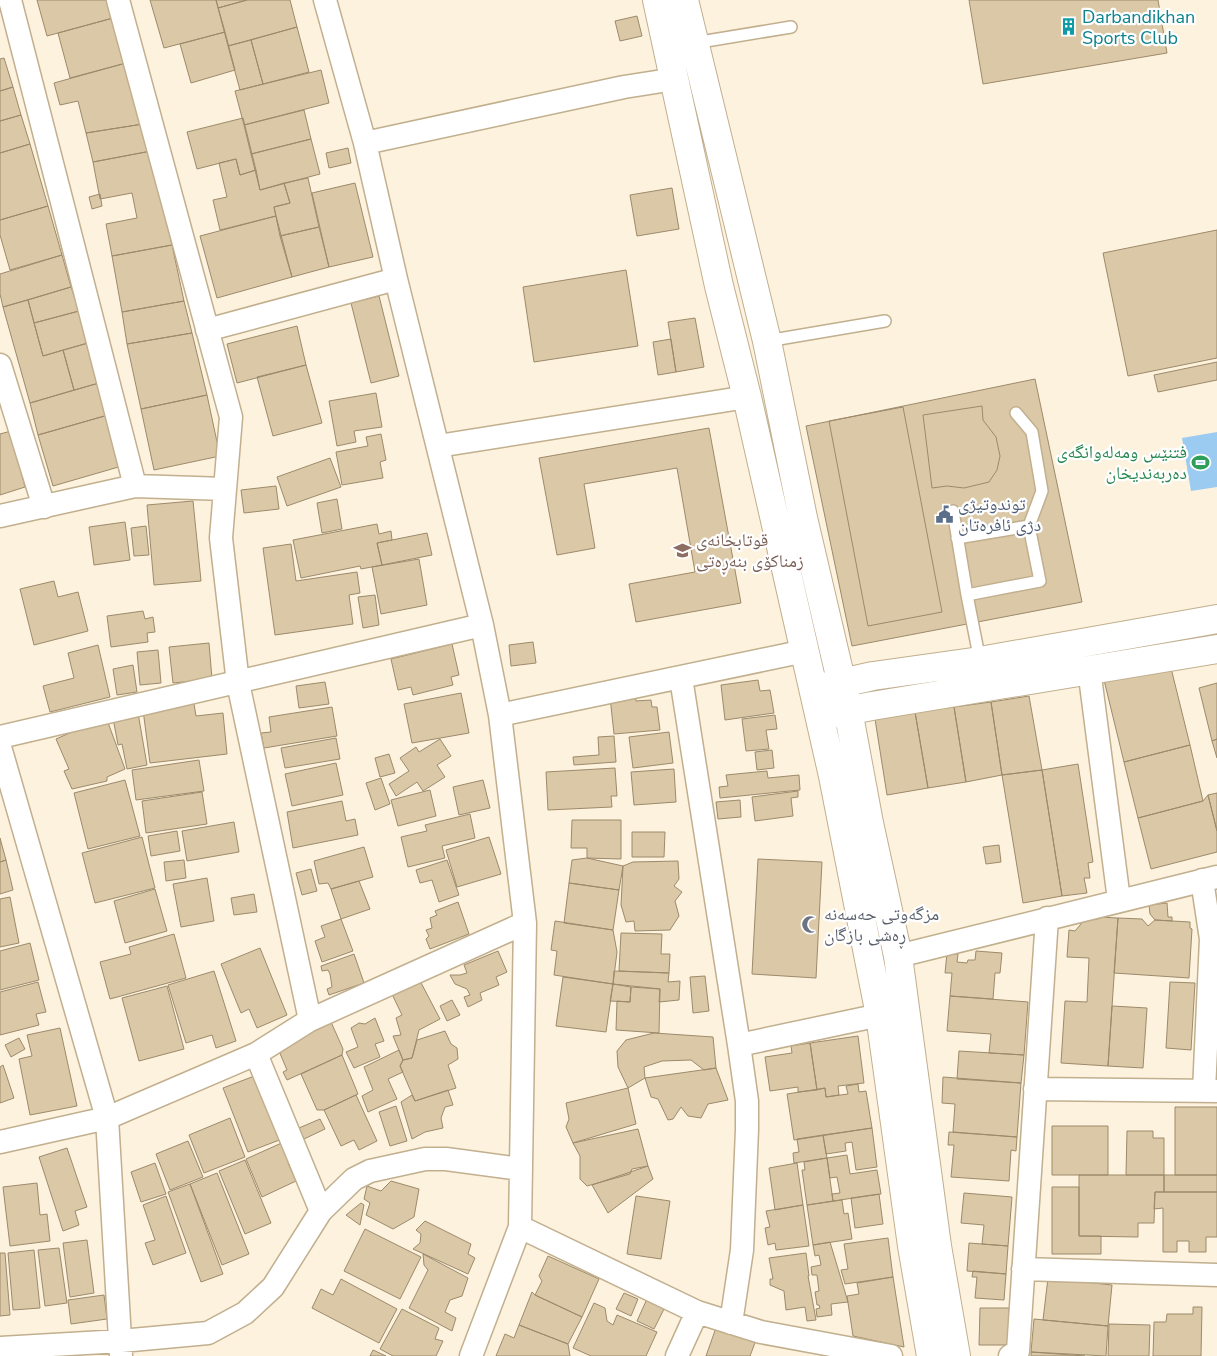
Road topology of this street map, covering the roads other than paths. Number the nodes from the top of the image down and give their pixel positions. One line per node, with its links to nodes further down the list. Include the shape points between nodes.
1 (10, 0): 20 (street)
2 (118, 0): 14 (street)
3 (325, 0): 9 (street)
4 (657, 0): 8 (street)
5 (684, 0): 7 (street)
6 (791, 27): 7 (lane)
7 (694, 43): 10 (street)
8 (675, 79): 9 (street); 12 (street)
9 (365, 142): 11 (street)
10 (751, 278): 12 (street); 15 (street)
11 (396, 279): 14 (street); 19 (street)
12 (719, 286): 17 (street)
13 (885, 321): 15 (lane)
14 (207, 330): 21 (street, via 231,417)
15 (767, 341): 36 (street)
16 (0, 365): 22 (street)
17 (747, 397): 19 (street); 31 (street)
18 (1016, 413): 25 (lane, via 1032,432 1042,491)
19 (438, 446): 29 (street)
20 (135, 486): 21 (street); 22 (street)
21 (225, 489): 35 (street, via 221,538)
22 (44, 507): 24 (street)
23 (953, 511): 26 (lane)
24 (0, 516)
25 (1029, 526): 26 (lane); 27 (lane, via 1040,581)
26 (957, 538): 27 (lane)
27 (967, 595): 32 (lane)
28 (1217, 619): 32 (street)
29 (482, 625): 35 (street); 39 (street)
30 (1217, 649): 33 (street)
31 (805, 651): 34 (street); 37 (street)
32 (980, 661): 36 (street)
33 (1089, 669): 38 (street); 44 (street)
34 (681, 678): 39 (street); 50 (street)
35 (238, 682): 41 (street); 49 (street)
36 (841, 683): 37 (street); 38 (street)
37 (814, 689): 40 (street)
38 (848, 710): 40 (street); 47 (street)
39 (500, 715): 46 (street)
40 (820, 716): 48 (street)
41 (0, 737)
42 (0, 747): 54 (street)
43 (1209, 878): 44 (street); 53 (street)
44 (1119, 900): 45 (street)
45 (1047, 918): 47 (street); 52 (street)
46 (525, 923): 49 (street); 56 (street)
47 (898, 956): 71 (street, via 937,1246)
48 (880, 1015): 50 (street); 70 (street)
49 (310, 1020): 51 (street)
50 (739, 1045): 62 (street, via 747,1139 742,1250)
51 (256, 1054): 54 (street); 57 (street)
52 (1035, 1089): 53 (street); 59 (street)
53 (1210, 1091)
54 (107, 1118): 55 (street); 64 (street)
55 (0, 1142)
56 (521, 1169): 57 (street, via 446,1159 406,1162 370,1171 354,1179); 58 (street)
57 (321, 1211): 64 (street, via 273,1287 245,1313 208,1333)
58 (520, 1228): 61 (street); 67 (street)
59 (1023, 1269): 60 (street); 72 (street, via 1018,1351)
60 (1217, 1275)
61 (697, 1312): 62 (street); 68 (street)
62 (732, 1323): 66 (street)
63 (0, 1348): 65 (street)
64 (121, 1348): 65 (street)
65 (28, 1351)
66 (862, 1353): 69 (street)
67 (471, 1356)
68 (677, 1356)
69 (892, 1356)
70 (930, 1356)
71 (956, 1356)
72 (1010, 1356)

